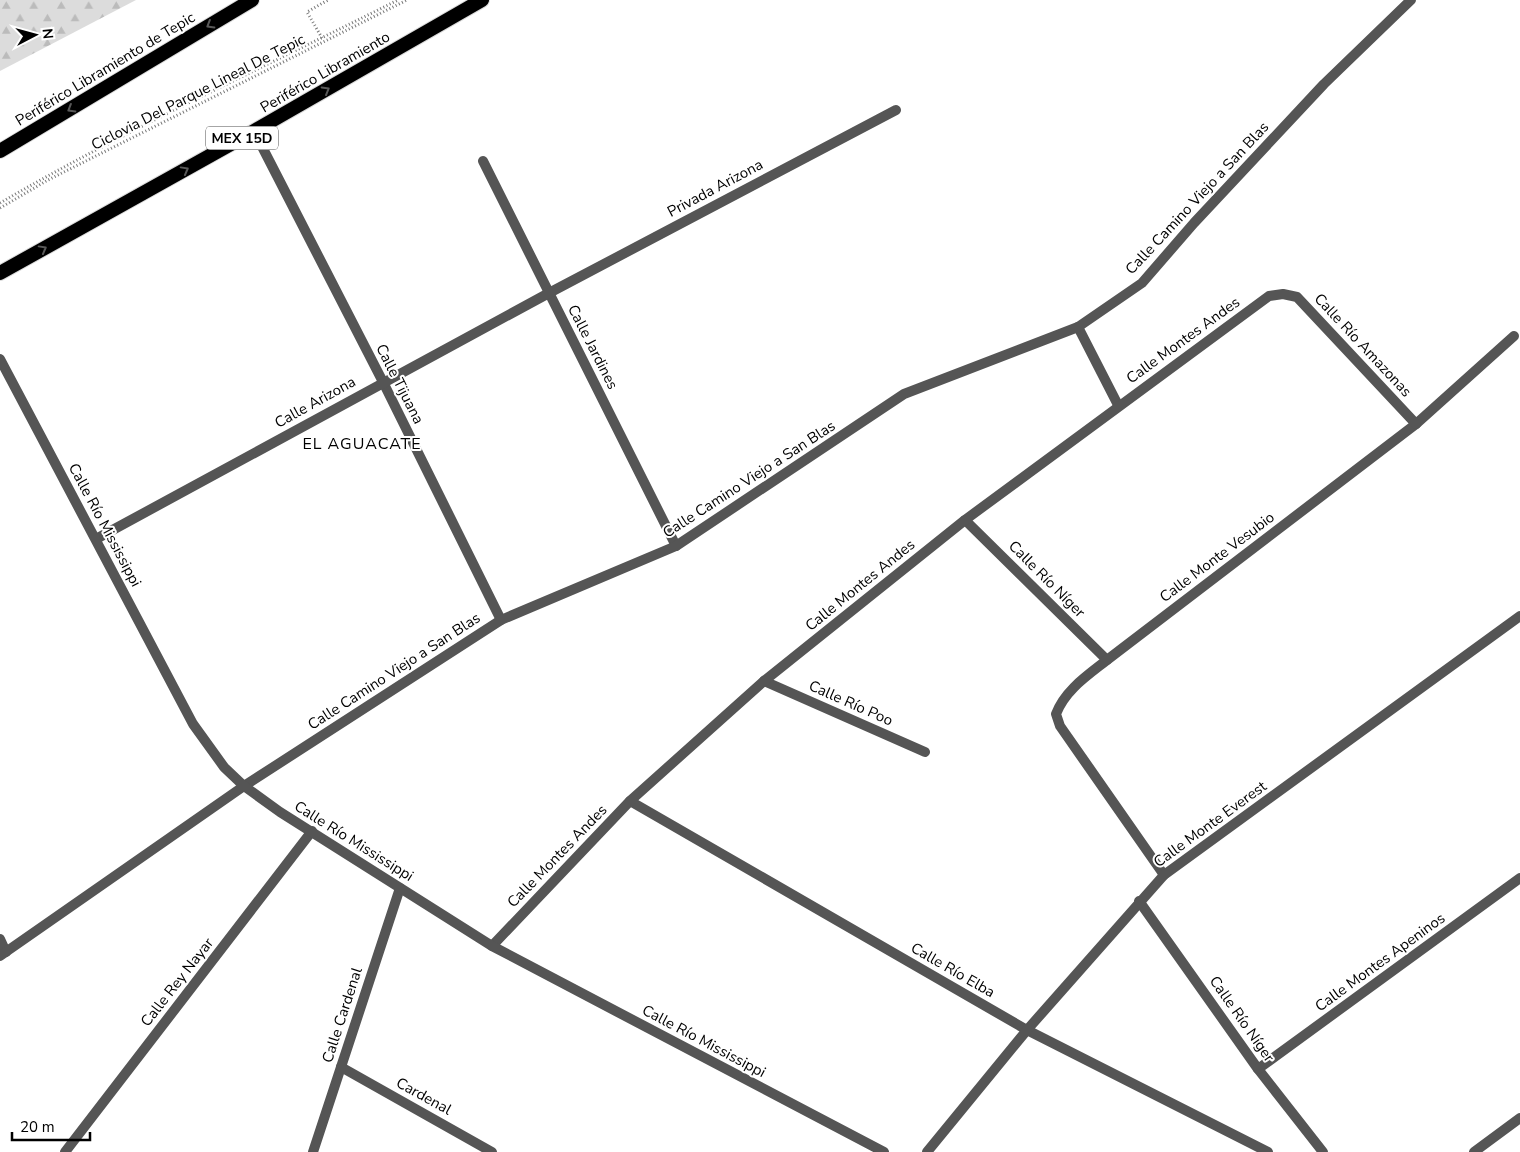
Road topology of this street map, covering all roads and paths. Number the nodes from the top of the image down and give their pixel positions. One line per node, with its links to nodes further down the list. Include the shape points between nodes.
1 (252, 0): 10 (highway, Periférico Libramiento de Tepic, one-way to 10)
2 (328, 0): 7 (path, via 308,12)
3 (398, 0): 7 (path)
4 (408, 0): 13 (path, Ciclovia Del Parque Lineal De Tepic, via 57,176)
5 (482, 0): 9 (highway, Periférico Libramiento / MEX 15D, one-way to 5)
6 (1411, 0): 17 (street, Calle Camino Viejo a San Blas, via 1324,84 1194,222 1142,283)
7 (322, 37): 12 (path, via 181,106)
8 (896, 110): 15 (street, Privada Arizona)
9 (254, 132): 14 (highway, Periférico Libramiento / MEX 15D, one-way to 9); 20 (street, Calle Tijuana)
10 (0, 151)
11 (483, 160): 15 (street, Calle Jardines)
12 (0, 203)
13 (0, 208)
14 (0, 273)
15 (549, 293): 20 (street, Calle Arizona); 25 (street, Calle Jardines)
16 (1283, 294): 21 (street, Calle Montes Andes, via 1269,296); 22 (street, Calle Río Amazonas, via 1297,297)
17 (1078, 327): 21 (street); 25 (street, Calle Camino Viejo a San Blas, via 904,394)
18 (1514, 336): 22 (street, Calle Monte Vesubio)
19 (0, 359): 24 (street, Calle Río Mississippi)
20 (383, 382): 24 (street, Calle Arizona); 27 (street, Calle Tijuana)
21 (1118, 405): 23 (street, Calle Montes Andes)
22 (1416, 424): 28 (street, Calle Monte Vesubio)
23 (965, 520): 28 (street, Calle Río Níger); 29 (street, Calle Montes Andes)
24 (96, 540): 31 (street, Calle Río Mississippi, via 193,724 224,767)
25 (676, 546): 27 (street, Calle Camino Viejo a San Blas)
26 (1520, 616): 34 (street, Calle Monte Everest)
27 (501, 620): 31 (street, Calle Camino Viejo a San Blas)
28 (1107, 660): 34 (street, Calle Monte Vesubio, via 1061,701 1056,714 1060,726)
29 (764, 681): 30 (street, Calle Río Poo); 32 (street, Calle Montes Andes)
30 (925, 752)
31 (244, 786): 33 (street, Calle Río Mississippi); 40 (street, Calle Camino Viejo a San Blas)
32 (630, 801): 39 (street, Calle Montes Andes); 41 (street, Calle Río Elba)
33 (312, 831): 36 (street, Calle Río Mississippi); 45 (street, Calle Rey Nayar)
34 (1164, 875): 37 (street, Calle Monte Everest)
35 (1520, 878): 43 (street, Calle Montes Apeninos)
36 (400, 888): 39 (street, Calle Río Mississippi); 42 (street, Calle Cardenal)
37 (1139, 901): 41 (street, Calle Monte Everest); 43 (street, Calle Río Níger)
38 (0, 939): 40 (street)
39 (492, 946): 48 (street, Calle Río Mississippi)
40 (3, 954)
41 (1027, 1030): 49 (street, Calle Monte Everest); 50 (street, Calle Río Elba)
42 (341, 1067): 46 (street, Calle Cardenal); 47 (street, Cardenal)
43 (1258, 1069): 51 (street, Calle Río Níger)
44 (1520, 1118): 52 (street)
45 (65, 1152)
46 (313, 1152)
47 (492, 1152)
48 (884, 1152)
49 (927, 1152)
50 (1268, 1152)
51 (1323, 1152)
52 (1474, 1152)

